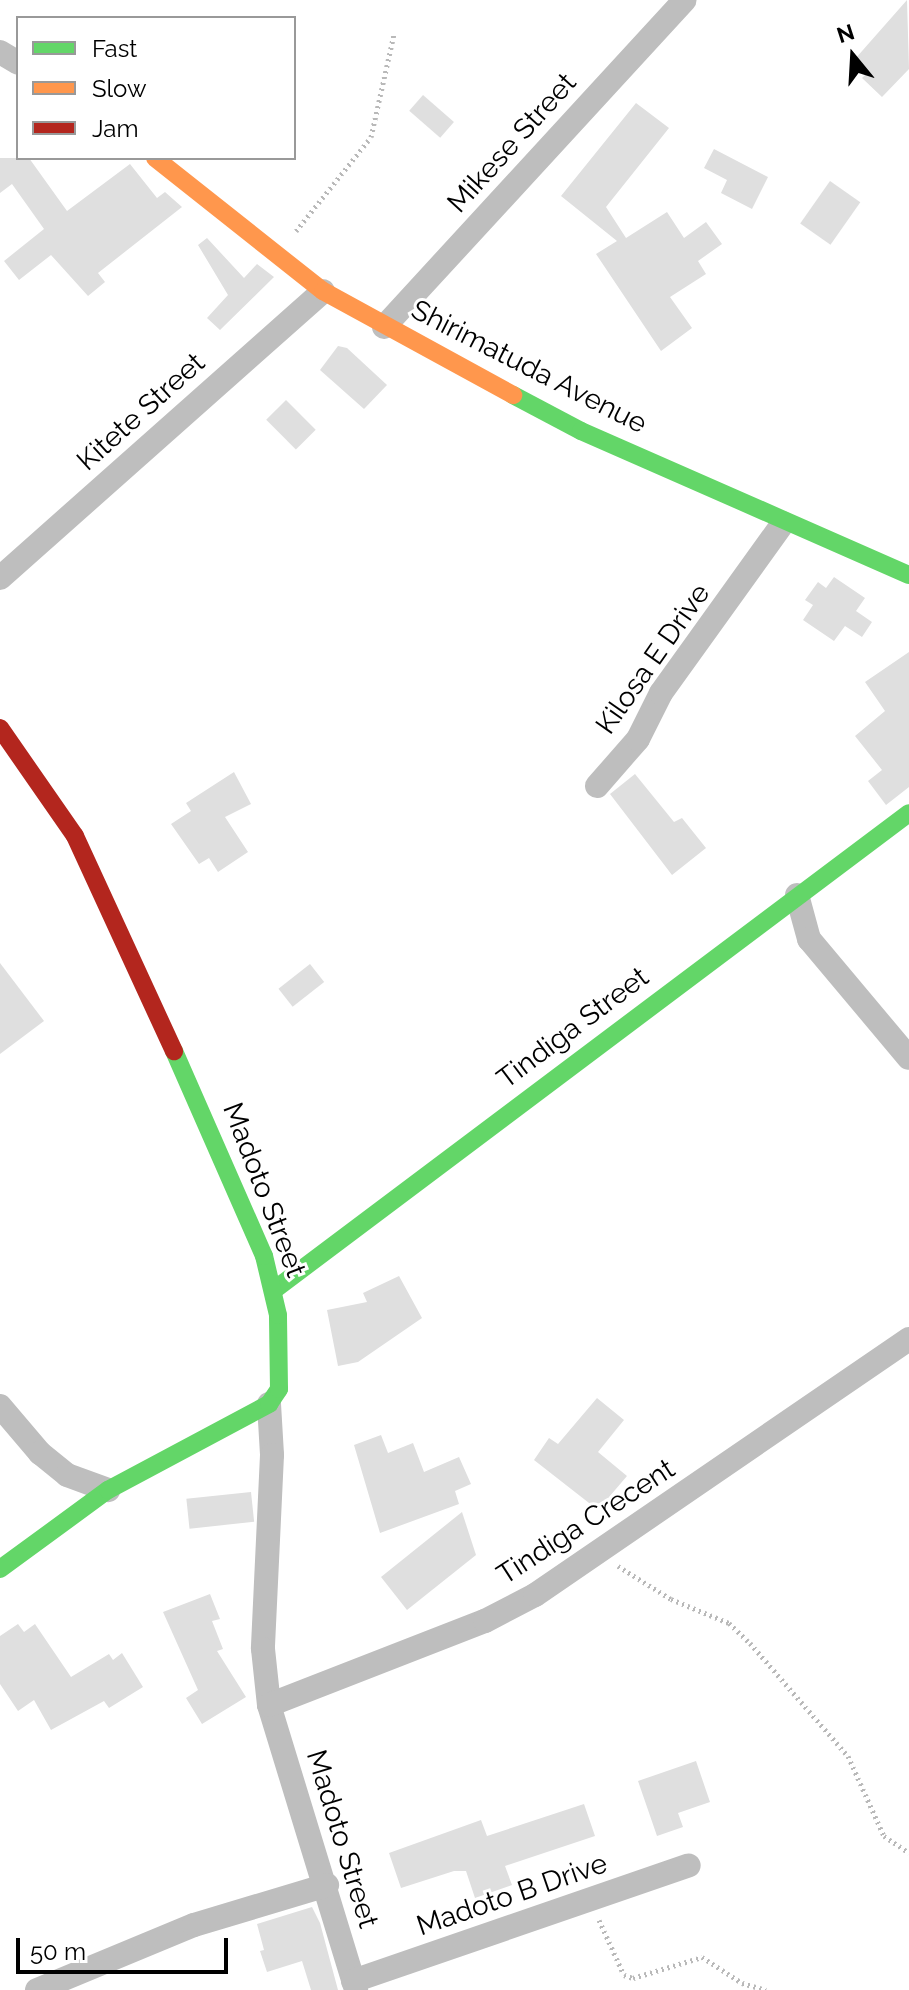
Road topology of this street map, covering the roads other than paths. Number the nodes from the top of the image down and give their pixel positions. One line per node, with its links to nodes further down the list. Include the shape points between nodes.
1 (685, 0): 4 (street, Mikese Street)
2 (158, 160): 3 (street, Shirimatuda Avenue)
3 (323, 291): 4 (street, Shirimatuda Avenue); 7 (street, Kitete Street)
4 (384, 327): 5 (street, Shirimatuda Avenue, via 581,431)
5 (783, 523): 6 (street, Shirimatuda Avenue); 9 (street, Kilosa E Drive, via 661,693 638,739)
6 (909, 575)
7 (0, 578)
8 (0, 728): 13 (street, Madoto Street, via 75,836 105,894 223,1159)
9 (597, 786)
10 (909, 813): 11 (street, Tindiga Street)
11 (797, 895): 12 (street, via 809,939); 13 (street, Tindiga Street)
12 (909, 1058)
13 (274, 1290): 15 (street, Madoto Street, via 282,1363 279,1389)
14 (909, 1339): 19 (street, Tindiga Crecent, via 600,1555 485,1621)
15 (269, 1404): 17 (street); 19 (street, Madoto Street)
16 (0, 1406): 17 (street, via 40,1453 67,1475)
17 (108, 1490): 18 (street)
18 (0, 1569)
19 (269, 1705): 21 (street, Madoto Street)
20 (689, 1865): 22 (street, Madoto B Drive)
21 (327, 1885): 22 (street, Madoto Street); 23 (street, via 194,1925)
22 (355, 1986)
23 (37, 1990)

